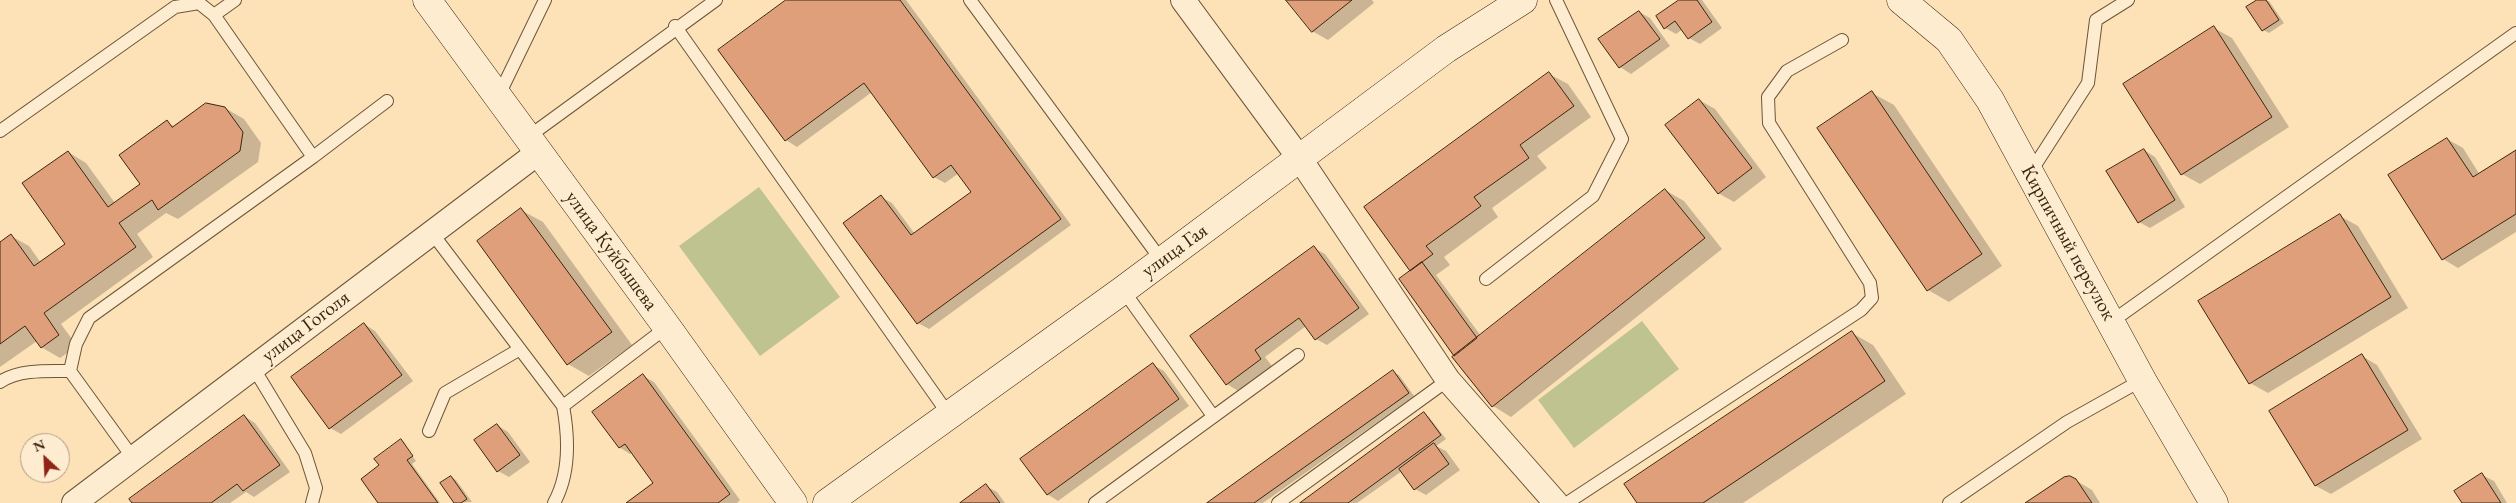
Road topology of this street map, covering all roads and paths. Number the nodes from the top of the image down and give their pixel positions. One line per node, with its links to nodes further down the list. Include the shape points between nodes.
1 (235, 0): 11 (lane)
2 (427, 0): 15 (main road, улица Куйбышева)
3 (545, 0): 15 (lane)
4 (716, 0): 12 (lane)
5 (970, 0): 23 (lane)
6 (1183, 0): 20 (street)
7 (1523, 0): 20 (main road, улица Гая, via 1446,49)
8 (1556, 0): 24 (lane, via 1622,139 1594,196)
9 (1901, 0): 21 (main road, Кирпичный переулок, via 1949,40 1990,100)
10 (2128, 0): 21 (lane, via 2096,20 2088,83)
11 (214, 15): 17 (lane, via 199,3 175,7); 19 (lane)
12 (676, 27): 18 (lane); 36 (lane)
13 (2516, 33): 26 (lane)
14 (1842, 40): 48 (lane, via 1788,72 1768,97 1769,123 1870,284 1872,298 1861,310)
15 (498, 97): 18 (main road, улица Куйбышева)
16 (387, 102): 19 (lane)
17 (0, 131)
18 (533, 145): 22 (street, улица Гоголя); 27 (main road, улица Куйбышева)
19 (313, 157): 31 (lane, via 89,318 76,344)
20 (1300, 159): 23 (main road, улица Гая); 32 (street)
21 (2030, 173): 26 (main road, Кирпичный переулок)
22 (432, 233): 28 (lane); 30 (street, улица Гоголя)
23 (1162, 261): 25 (main road, улица Гая)
24 (1486, 279)
25 (1123, 290): 36 (main road, улица Гая); 37 (lane)
26 (2111, 322): 33 (main road, Кирпичный переулок)
27 (667, 327): 35 (lane); 43 (main road, улица Куйбышева)
28 (520, 349): 35 (lane); 38 (lane, via 444,392)
29 (1298, 355): 37 (lane)
30 (253, 367): 39 (street, улица Гоголя); 41 (lane, via 305,453 316,488)
31 (70, 371): 34 (lane, via 39,371); 39 (lane)
32 (1448, 380): 46 (lane); 47 (street)
33 (2142, 380): 49 (lane, via 2067,422); 50 (main road, Кирпичный переулок)
34 (0, 382)
35 (563, 406): 42 (lane, via 568,435 562,488)
36 (950, 415): 44 (main road, улица Гая)
37 (1214, 416): 45 (lane)
38 (429, 431)
39 (133, 458): 40 (street, улица Гоголя)
40 (79, 501)
41 (312, 503)
42 (554, 503)
43 (793, 503)
44 (827, 503)
45 (1095, 503)
46 (1278, 503)
47 (1556, 503)
48 (1567, 503)
49 (1949, 503)
50 (2214, 503)

